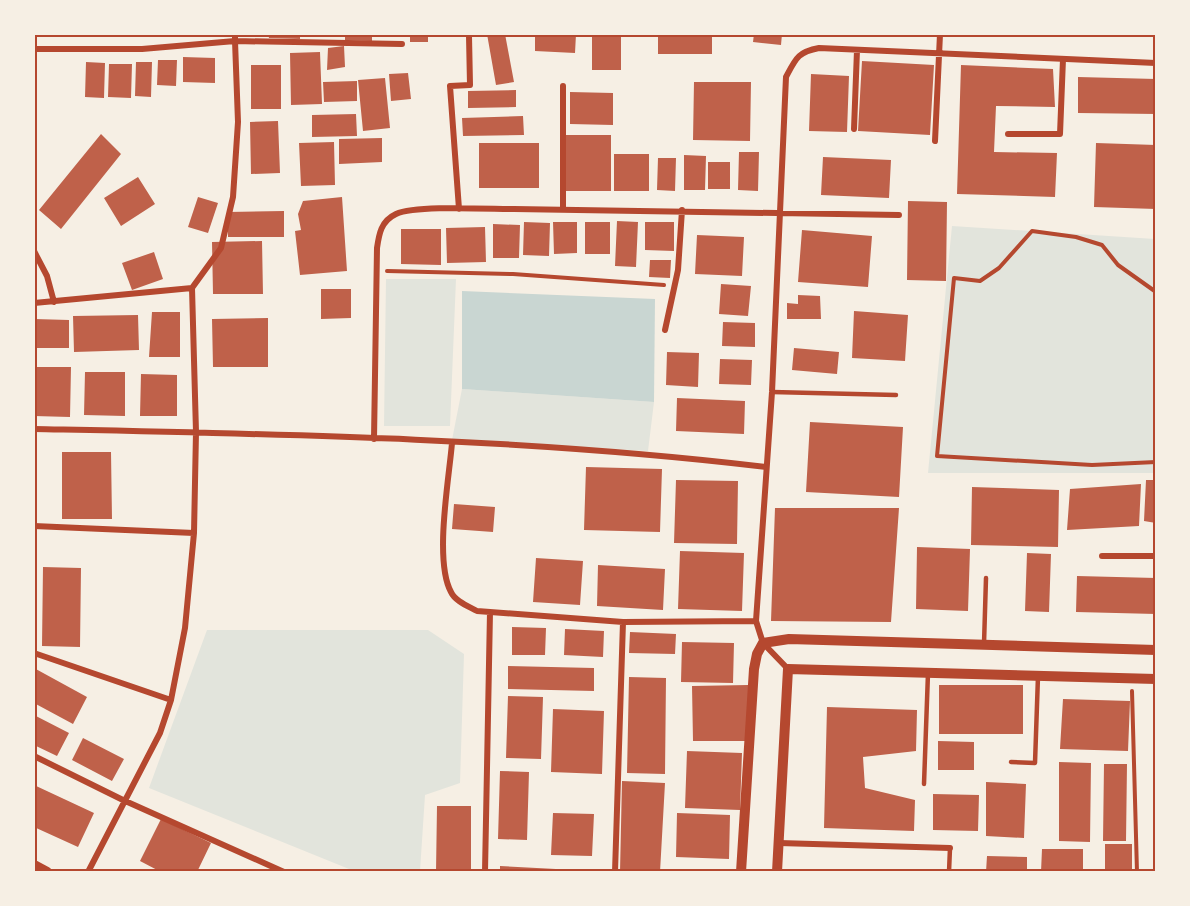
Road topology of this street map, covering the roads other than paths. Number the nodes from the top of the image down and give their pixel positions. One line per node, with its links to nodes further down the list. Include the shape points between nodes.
1 (940, 34): 7 (street)
2 (469, 36): 14 (street, via 470,85 450,86)
3 (235, 38): 4 (street); 5 (street, via 142,50); 20 (street, via 238,122 233,196 221,248)
4 (402, 44)
5 (34, 49)
6 (857, 50): 7 (street); 11 (street); 17 (street, via 804,51 786,77)
7 (940, 55): 8 (street); 13 (street)
8 (1063, 59): 9 (street); 12 (street, via 1060,134)
9 (1155, 63)
10 (563, 86): 15 (street)
11 (854, 129)
12 (1008, 134)
13 (934, 141)
14 (459, 209): 15 (street); 28 (street, via 397,214 386,220 379,232)
15 (563, 209): 16 (street)
16 (682, 210): 17 (street); 23 (street, via 678,270)
17 (781, 213): 18 (street); 24 (street)
18 (898, 215)
19 (34, 251): 21 (street)
20 (192, 288): 21 (street); 27 (street)
21 (54, 302): 22 (street)
22 (34, 303)
23 (665, 330)
24 (772, 392): 25 (lane); 30 (street)
25 (896, 395)
26 (34, 429): 27 (street)
27 (196, 432): 28 (street); 32 (street)
28 (374, 439): 29 (street)
29 (452, 443): 30 (street, via 648,453); 36 (street, via 443,569 451,593 477,611)
30 (766, 467): 37 (street)
31 (34, 526): 32 (street)
32 (194, 533): 47 (street, via 185,628)
33 (1102, 556): 34 (street)
34 (1155, 556)
35 (986, 578): 40 (lane)
36 (490, 612): 38 (street); 58 (street)
37 (756, 621): 38 (street); 39 (street)
38 (623, 622): 59 (street)
39 (763, 644): 40 (street, via 789,639); 43 (street); 60 (street, via 754,669)
40 (984, 645): 41 (street)
41 (1155, 650)
42 (34, 652): 47 (street)
43 (788, 669): 44 (street); 52 (street)
44 (928, 673): 45 (street); 50 (lane)
45 (1038, 676): 46 (street); 49 (lane, via 1035,763)
46 (1155, 679)
47 (171, 700): 51 (street, via 160,733)
48 (34, 756): 51 (street)
49 (1011, 762)
50 (924, 784)
51 (123, 800): 56 (street); 57 (street)
52 (779, 843): 53 (street); 61 (street)
53 (950, 848): 62 (lane)
54 (34, 865): 55 (street)
55 (47, 872)
56 (88, 872)
57 (284, 872)
58 (485, 872)
59 (615, 872)
60 (741, 872)
61 (777, 872)
62 (949, 872)

